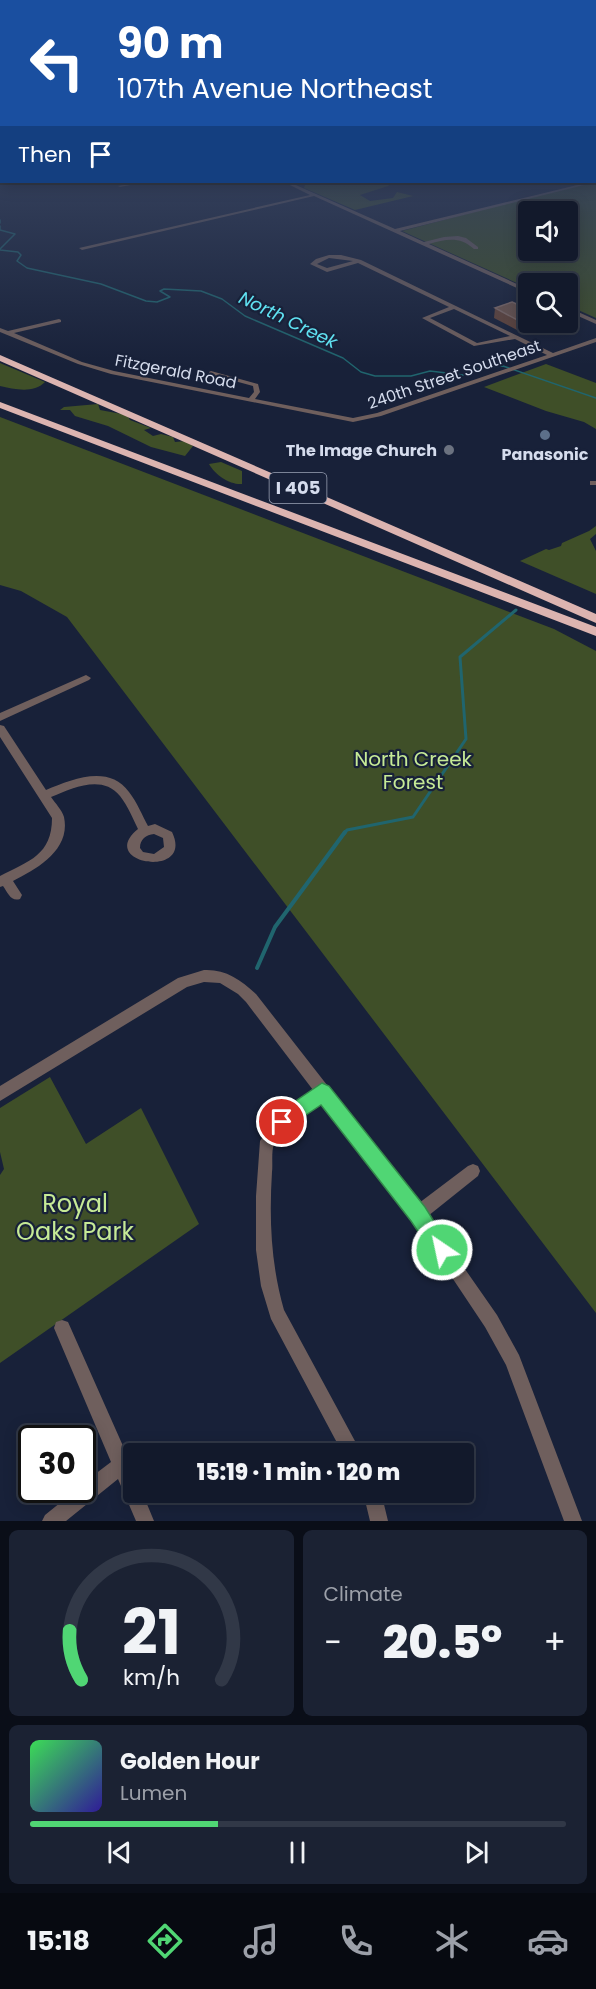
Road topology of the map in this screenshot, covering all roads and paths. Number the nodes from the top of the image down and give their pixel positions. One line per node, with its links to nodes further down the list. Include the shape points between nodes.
1 (192, 223): 6 (street)
2 (376, 223): 4 (street)
3 (427, 223): 4 (street)
4 (394, 231): 5 (street)
5 (424, 244): 7 (street, via 453,236); 9 (street)
6 (82, 248)
7 (476, 248)
8 (359, 261): 8 (street, via 329,257 313,264 327,270); 10 (street)
9 (518, 286)
10 (455, 307): 16 (street); 16 (street, via 425,318 480,346)
11 (578, 314): 13 (street)
12 (59, 321): 15 (street)
13 (596, 322)
14 (0, 330): 15 (street, Fitzgerald Road)
15 (8, 333): 21 (street, Fitzgerald Road, via 98,369)
16 (516, 337): 19 (street)
17 (596, 340): 19 (street, 240th Street Southeast)
18 (0, 354): 24 (highway, I 405)
19 (553, 355): 23 (street, 240th Street Southeast, via 379,415)
20 (211, 373): 21 (street, via 256,386 257,392)
21 (251, 399): 23 (street, Fitzgerald Road)
22 (0, 403): 27 (highway, I 405); 28 (highway, I 405)
23 (353, 420)
24 (391, 526): 25 (highway, I 405); 26 (highway, I 405)
25 (596, 612)
26 (596, 619)
27 (596, 627)
28 (596, 632)
29 (86, 678): 30 (street)
30 (0, 717)
31 (0, 729): 32 (street)
32 (44, 795): 33 (street, via 84,780 115,785); 34 (street, via 58,816 56,842 38,862)
33 (145, 831)
34 (3, 881): 35 (street)
35 (16, 895)
36 (322, 1092): 37 (street, via 236,982 226,977 198,976); 39 (street); 41 (street, via 282,1122 267,1141 264,1250 277,1313)
37 (0, 1094)
38 (473, 1171): 39 (street)
39 (418, 1214): 47 (street, via 491,1321 513,1361)
40 (62, 1328): 42 (street)
41 (347, 1443)
42 (122, 1464): 44 (street); 45 (street)
43 (375, 1503): 46 (street)
44 (51, 1521)
45 (145, 1521)
46 (379, 1521)
47 (573, 1521)

